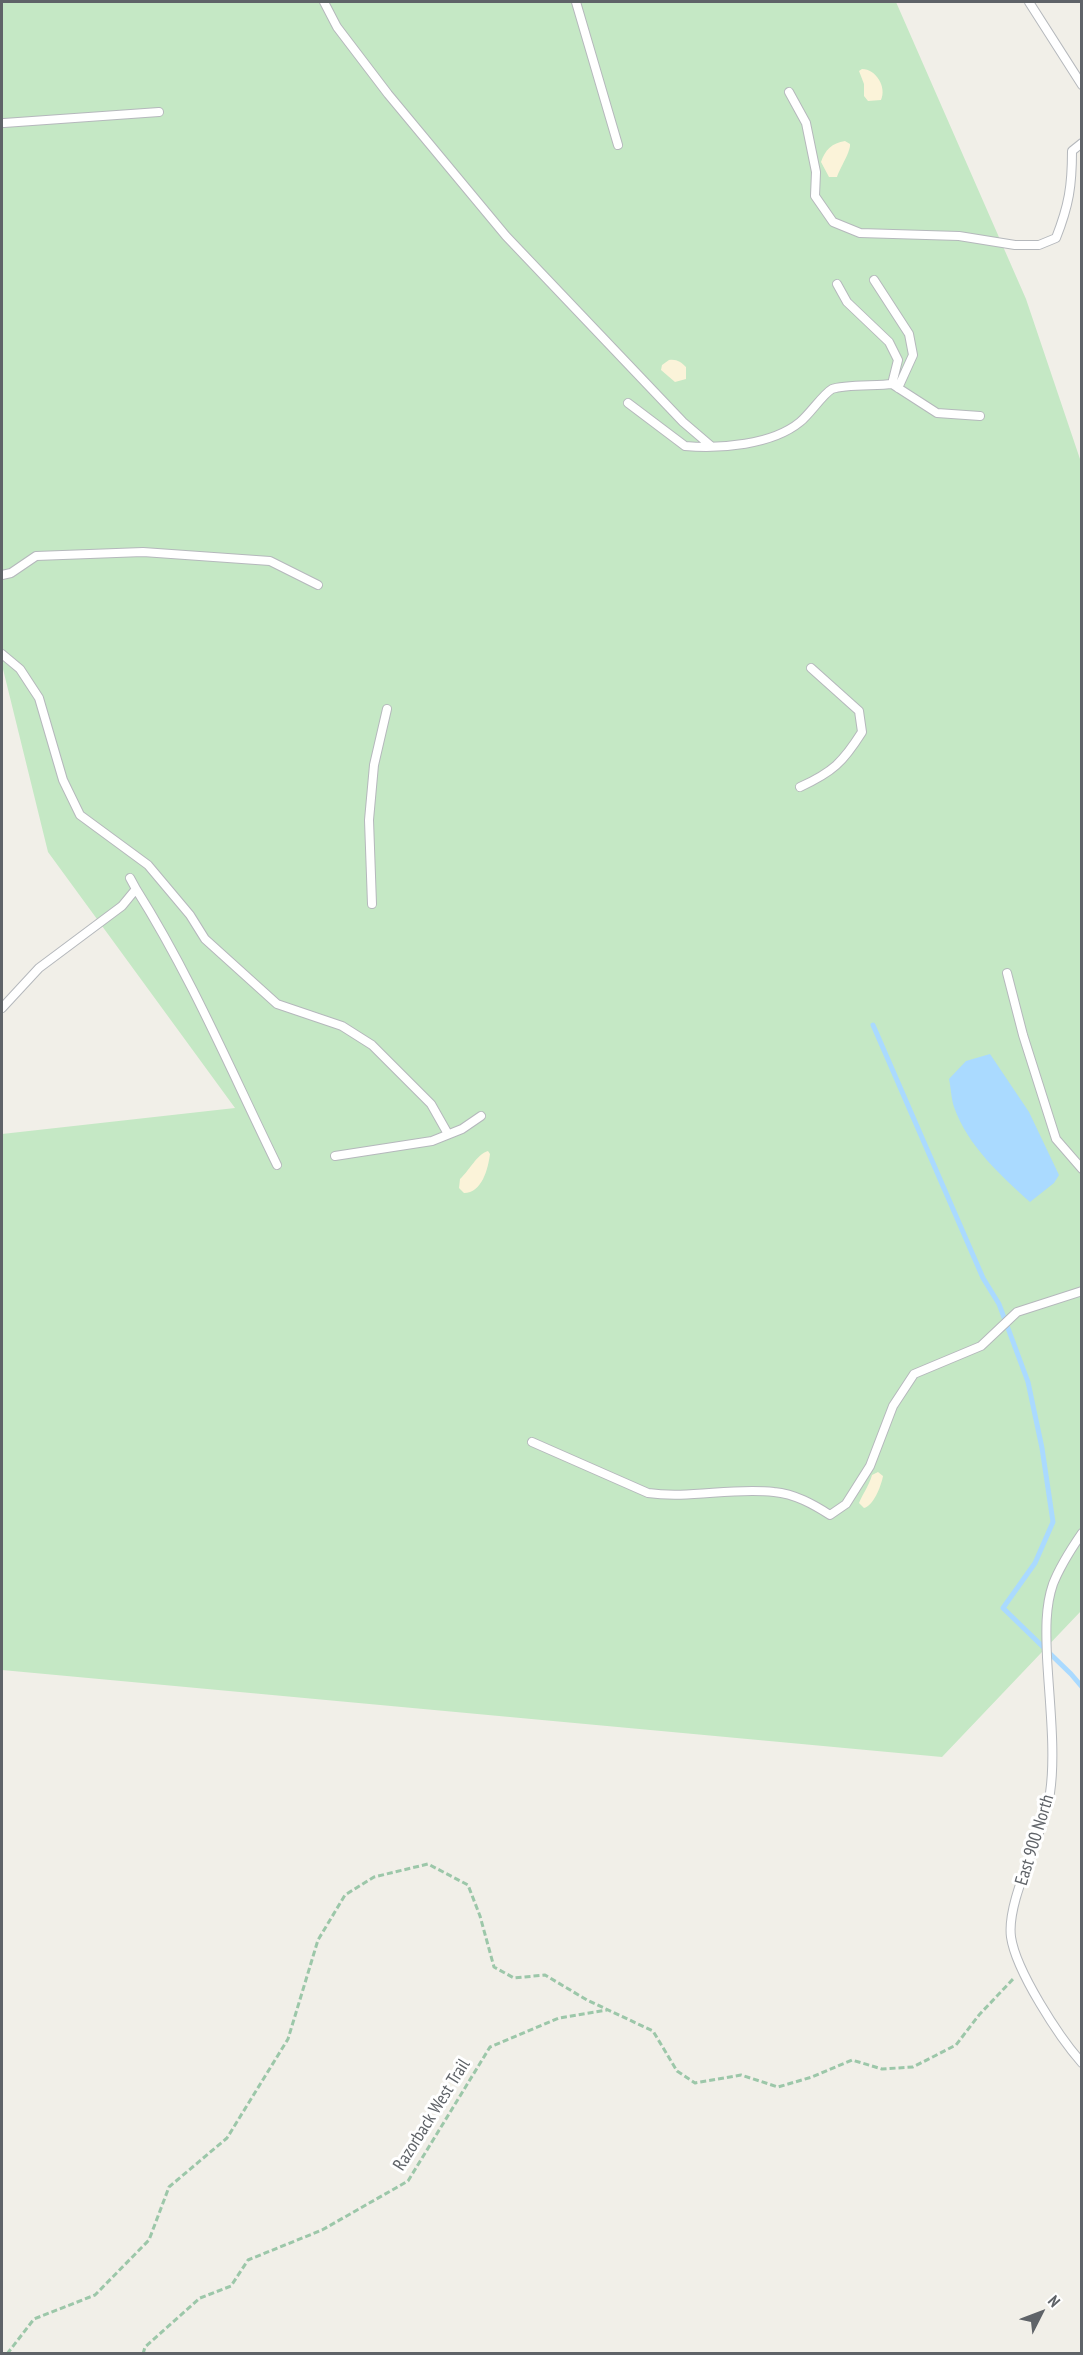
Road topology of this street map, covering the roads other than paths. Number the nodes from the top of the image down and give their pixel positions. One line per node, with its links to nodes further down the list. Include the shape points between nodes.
1 (324, 2): 15 (lane, via 337,27 388,94 506,236 666,405)
2 (576, 2): 9 (lane)
3 (1029, 2): 4 (lane)
4 (1082, 85)
5 (789, 92): 8 (lane, via 806,123 816,172 815,196 833,222 860,233 958,236 1015,245 1038,245 1056,238 1072,190 1072,151)
6 (159, 112): 7 (lane)
7 (4, 123)
8 (1082, 142)
9 (618, 145)
10 (874, 280): 12 (lane, via 909,334 913,355)
11 (837, 284): 12 (lane, via 847,302 889,342 898,360)
12 (895, 386): 14 (lane, via 937,413); 15 (lane, via 843,386 830,390 798,424 770,438)
13 (628, 403): 15 (lane, via 685,446)
14 (980, 416)
15 (711, 446)
16 (2, 575): 17 (lane, via 36,556 142,552 270,561)
17 (318, 585)
18 (2, 654): 28 (lane, via 20,669 39,698 63,780 80,815 148,865 205,939 277,1004 342,1026 372,1045 431,1104)
19 (811, 668): 21 (lane, via 859,711 862,732 848,755 826,775)
20 (387, 709): 24 (lane, via 374,765 369,820)
21 (801, 787)
22 (130, 878): 23 (lane)
23 (136, 889): 26 (lane, via 122,906 39,968); 30 (lane, via 157,921)
24 (372, 904)
25 (1007, 973): 31 (lane, via 1056,1139)
26 (2, 1008)
27 (482, 1116): 28 (lane)
28 (448, 1134): 29 (lane, via 432,1141)
29 (334, 1156)
30 (277, 1165)
31 (1082, 1169)
32 (1082, 1291): 33 (lane, via 1017,1312 981,1346 914,1374 893,1406 870,1466 846,1504 830,1515 804,1501 774,1492 667,1496 648,1493)
33 (532, 1442)
34 (1082, 1533): 35 (lane, East 900 North, via 1053,1585 1047,1607 1051,1785 1043,1826 1013,1912 1011,1935 1021,1971)
35 (1082, 2063)

